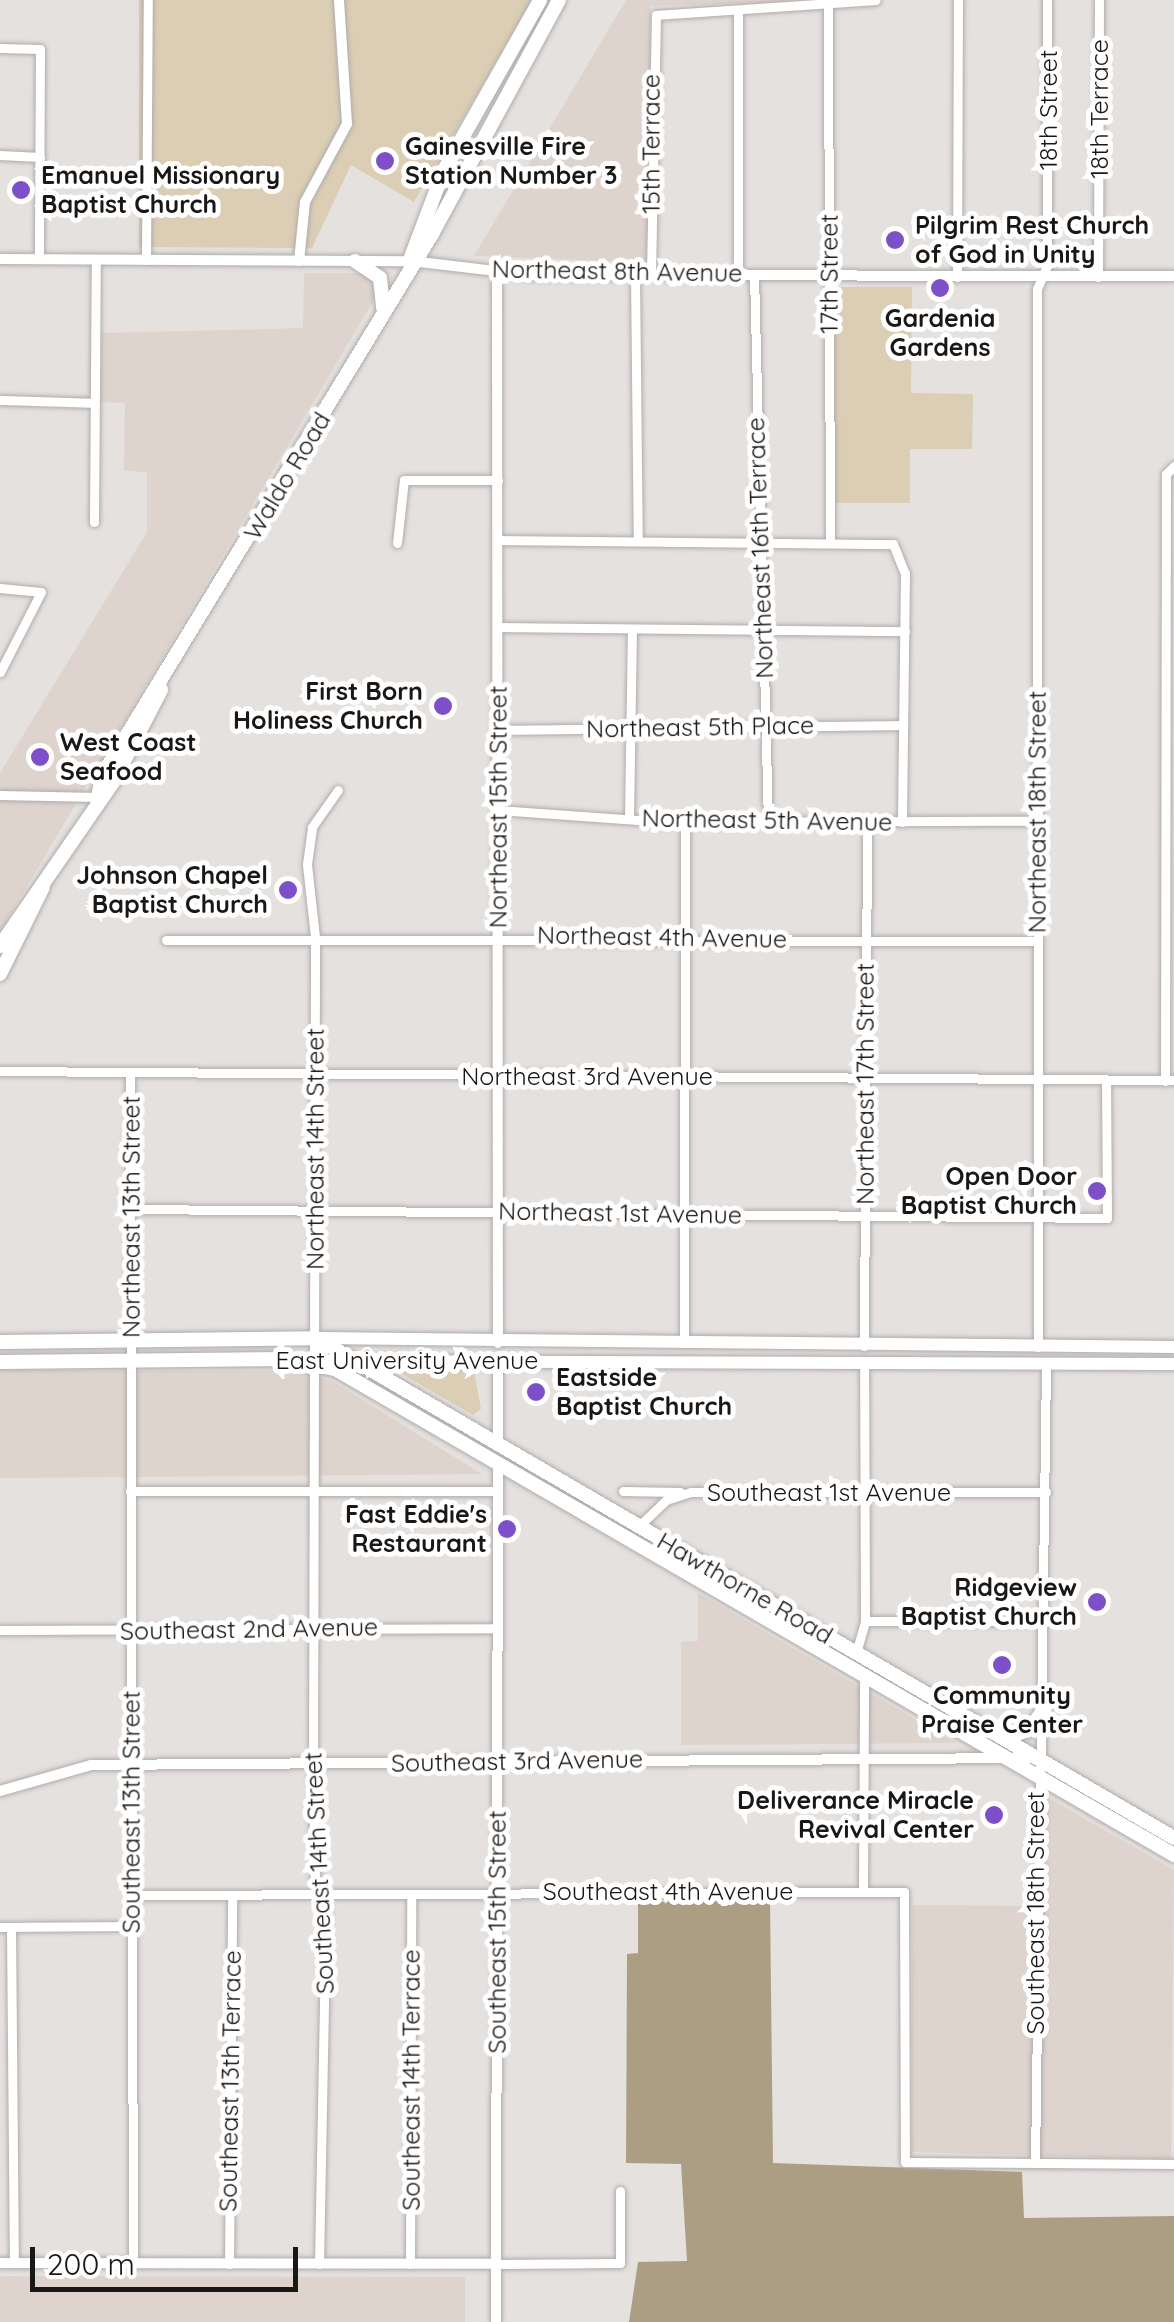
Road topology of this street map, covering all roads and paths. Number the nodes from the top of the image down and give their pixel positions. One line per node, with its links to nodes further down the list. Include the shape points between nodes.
1 (148, 0): 17 (street)
2 (339, 0): 20 (street, via 350,67 347,124 305,202)
3 (540, 0): 19 (highway, Waldo Road, via 444,170)
4 (559, 0): 19 (highway, Waldo Road)
5 (875, 0): 9 (street)
6 (958, 0): 28 (street)
7 (1047, 0): 30 (street, 18th Street)
8 (1099, 0): 29 (street, 18th Terrace)
9 (828, 7): 10 (street); 22 (street, 17th Street)
10 (738, 10): 23 (street, 15th Terrace, via 656,15); 24 (street)
11 (0, 48): 13 (street, via 40,49)
12 (0, 156): 13 (street)
13 (40, 156): 15 (street)
14 (0, 259): 15 (street, Northeast 8th Avenue)
15 (40, 259): 16 (street, Northeast 8th Avenue)
16 (96, 260): 17 (street, Northeast 8th Avenue); 33 (street)
17 (146, 260): 20 (street, Northeast 8th Avenue)
18 (354, 261): 19 (street, Northeast 8th Avenue); 20 (street, Northeast 8th Avenue); 31 (highway, via 380,278)
19 (411, 261): 21 (street, Northeast 8th Avenue); 31 (highway, Waldo Road)
20 (299, 262)
21 (498, 271): 26 (street, Northeast 8th Avenue); 35 (street, Northeast 15th Street)
22 (829, 273): 25 (street, Northeast 8th Avenue); 28 (street, Northeast 8th Avenue); 40 (street, 17th Street)
23 (651, 274): 24 (street, Northeast 8th Avenue); 26 (street, Northeast 8th Avenue)
24 (738, 274): 25 (street, Northeast 8th Avenue)
25 (754, 274): 39 (street, Northeast 16th Terrace)
26 (635, 275): 38 (street)
27 (1174, 276): 29 (street, Northeast 8th Avenue)
28 (958, 277): 30 (street, Northeast 8th Avenue)
29 (1098, 277): 30 (street, Northeast 8th Avenue)
30 (1042, 278): 58 (street, Northeast 18th Street)
31 (383, 314): 55 (highway, Waldo Road, via 161,690 102,776)
32 (0, 400): 33 (street)
33 (94, 403): 36 (street)
34 (1172, 466): 42 (street)
35 (498, 480): 37 (street, Northeast 15th Street); 41 (street, via 414,479 398,487)
36 (94, 522)
37 (498, 540): 38 (street); 44 (street, Northeast 15th Street)
38 (638, 541): 39 (street)
39 (755, 542): 40 (street); 45 (street, Northeast 16th Terrace)
40 (830, 542): 46 (street, via 897,547)
41 (398, 543)
42 (1171, 553): 78 (street)
43 (0, 588): 48 (street, via 41,592)
44 (498, 628): 47 (street); 52 (street, Northeast 15th Street)
45 (764, 628): 46 (street); 47 (street); 50 (street, Northeast 16th Terrace)
46 (905, 631): 49 (street)
47 (632, 634): 51 (street)
48 (0, 672)
49 (903, 724): 50 (street, Northeast 5th Place); 61 (street)
50 (766, 727): 51 (street, Northeast 5th Place); 60 (street, Northeast 16th Terrace)
51 (631, 729): 52 (street, Northeast 5th Place); 57 (street)
52 (498, 730): 56 (street, Northeast 15th Street)
53 (338, 790): 66 (street, via 312,827)
54 (0, 796): 55 (street)
55 (98, 797): 63 (highway, Waldo Road)
56 (498, 810): 57 (street, Northeast 5th Avenue); 64 (street, Northeast 15th Street)
57 (630, 818): 59 (street, Northeast 5th Avenue)
58 (1036, 821): 61 (street, Northeast 5th Avenue); 69 (street, Northeast 18th Street)
59 (686, 822): 60 (street, Northeast 5th Avenue); 65 (street)
60 (768, 822): 62 (street, Northeast 5th Avenue)
61 (902, 822): 62 (street, Northeast 5th Avenue)
62 (867, 823): 68 (street, Northeast 17th Street)
63 (44, 887): 70 (highway, Waldo Road); 71 (highway, Waldo Road)
64 (498, 934): 65 (street, Northeast 4th Avenue); 66 (street, Northeast 4th Avenue); 76 (street, Northeast 15th Street)
65 (684, 936): 68 (street, Northeast 4th Avenue); 75 (street)
66 (315, 937): 67 (street, Northeast 4th Avenue); 74 (street, Northeast 14th Street)
67 (166, 940)
68 (866, 940): 69 (street, Northeast 4th Avenue); 77 (street, Northeast 17th Street)
69 (1038, 941): 79 (street, Northeast 18th Street)
70 (0, 946)
71 (0, 974)
72 (0, 1071): 73 (street, Northeast 3rd Avenue)
73 (130, 1074): 74 (street, Northeast 3rd Avenue); 81 (street, Northeast 13th Street)
74 (316, 1074): 76 (street, Northeast 3rd Avenue); 82 (street, Northeast 14th Street)
75 (683, 1075): 76 (street, Northeast 3rd Avenue); 77 (street, Northeast 3rd Avenue); 84 (street)
76 (498, 1076): 83 (street, Northeast 15th Street)
77 (865, 1078): 79 (street, Northeast 3rd Avenue); 85 (street, Northeast 17th Street)
78 (1170, 1080): 80 (street, Northeast 3rd Avenue)
79 (1039, 1081): 80 (street, Northeast 3rd Avenue); 86 (street, Northeast 18th Street)
80 (1106, 1081): 86 (street, Northeast 1st Avenue, via 1107,1218)
81 (134, 1209): 82 (street, Northeast 1st Avenue); 88 (street, Northeast 13th Street)
82 (316, 1209): 83 (street, Northeast 1st Avenue); 87 (street, Northeast 14th Street)
83 (498, 1211): 84 (street, Northeast 1st Avenue); 90 (street, Northeast 15th Street)
84 (683, 1215): 85 (street, Northeast 1st Avenue); 91 (street)
85 (865, 1217): 86 (street, Northeast 1st Avenue); 92 (street, Northeast 17th Street)
86 (1038, 1218): 93 (street, Northeast 18th Street)
87 (316, 1338): 88 (highway, East University Avenue); 90 (main road, East University Avenue); 95 (highway, Hawthorne Road); 97 (street, Northeast 14th Street)
88 (132, 1340): 89 (highway, East University Avenue); 96 (street, Northeast 13th Street)
89 (0, 1342)
90 (498, 1342): 91 (main road, East University Avenue); 98 (main road)
91 (684, 1344): 92 (main road, East University Avenue); 100 (main road)
92 (864, 1346): 93 (main road, East University Avenue); 101 (main road)
93 (1038, 1347): 94 (main road, East University Avenue); 102 (main road)
94 (1174, 1347)
95 (345, 1356): 97 (main road, East University Avenue); 98 (main road, East University Avenue); 104 (highway, Hawthorne Road)
96 (132, 1360): 97 (highway, East University Avenue); 99 (highway, East University Avenue); 106 (street, Southeast 13th Street)
97 (315, 1361): 105 (highway, Hawthorne Road); 107 (street, Southeast 14th Street)
98 (498, 1361): 100 (main road, East University Avenue); 104 (street, Southeast 15th Street)
99 (0, 1362)
100 (684, 1362): 101 (main road, East University Avenue)
101 (864, 1363): 102 (main road, East University Avenue); 111 (street)
102 (1046, 1363): 103 (main road, East University Avenue); 112 (street, Southeast 18th Street)
103 (1174, 1364)
104 (498, 1444): 105 (street, Southeast 15th Street); 113 (highway, Hawthorne Road)
105 (498, 1462): 108 (street, Southeast 15th Street); 113 (highway, Hawthorne Road)
106 (130, 1490): 107 (street); 119 (street, Southeast 13th Street)
107 (314, 1490): 108 (street); 116 (street, Southeast 14th Street)
108 (498, 1491): 117 (street, Southeast 15th Street)
109 (622, 1491): 110 (street)
110 (690, 1492): 111 (street, Southeast 1st Avenue); 113 (street, Southeast 1st Avenue)
111 (864, 1492): 112 (street, Southeast 1st Avenue); 114 (street)
112 (1046, 1492): 115 (street, Southeast 18th Street)
113 (635, 1532): 120 (highway, Hawthorne Road); 121 (highway, Hawthorne Road)
114 (865, 1621): 115 (street); 120 (street)
115 (1047, 1621): 122 (street, Southeast 18th Street)
116 (314, 1628): 117 (street, Southeast 2nd Avenue); 119 (street, Southeast 2nd Avenue); 128 (street, Southeast 14th Street)
117 (498, 1628): 126 (street, Southeast 15th Street)
118 (0, 1630): 119 (street, Southeast 2nd Avenue)
119 (130, 1630): 127 (street, Southeast 13th Street)
120 (856, 1653): 123 (highway, Hawthorne Road)
121 (864, 1675): 124 (highway, Hawthorne Road); 125 (street)
122 (1045, 1708): 123 (highway, via 1024,1734); 129 (street, Southeast 18th Street)
123 (1003, 1738): 129 (highway, Hawthorne Road)
124 (1002, 1756): 125 (street, Southeast 3rd Avenue); 129 (highway, Hawthorne Road)
125 (863, 1757): 126 (street, Southeast 3rd Avenue); 133 (street)
126 (498, 1762): 128 (street, Southeast 3rd Avenue); 134 (street, Southeast 15th Street)
127 (131, 1764): 128 (street, Southeast 3rd Avenue); 130 (street, Southeast 3rd Avenue, via 60,1769); 135 (street, Southeast 13th Street)
128 (313, 1764): 138 (street, Southeast 14th Street)
129 (1036, 1766): 131 (highway, Hawthorne Road); 132 (highway, Hawthorne Road); 141 (street, Southeast 18th Street)
130 (0, 1792)
131 (1174, 1838)
132 (1174, 1855)
133 (863, 1891): 134 (street, Southeast 4th Avenue); 141 (street, Southeast 4th Avenue, via 904,1892 904,2162)
134 (497, 1892): 136 (street, Southeast 4th Avenue); 150 (street, Southeast 15th Street)
135 (132, 1895): 137 (street, Southeast 4th Avenue); 139 (street, Southeast 13th Street)
136 (411, 1896): 138 (street, Southeast 4th Avenue); 149 (street, Southeast 14th Terrace)
137 (232, 1898): 138 (street, Southeast 4th Avenue); 147 (street, Southeast 13th Terrace)
138 (322, 1898): 148 (street, Southeast 14th Street)
139 (132, 1926): 140 (street); 146 (street, Southeast 13th Street)
140 (5, 1927): 145 (street)
141 (1034, 2163): 142 (street)
142 (1174, 2164)
143 (620, 2191): 150 (street, via 620,2262)
144 (0, 2264): 145 (street)
145 (14, 2264): 146 (street)
146 (133, 2264): 147 (street)
147 (228, 2264): 148 (street)
148 (319, 2264): 149 (street)
149 (410, 2264): 150 (street)
150 (496, 2264): 151 (street, Southeast 15th Street)
151 (496, 2322)

